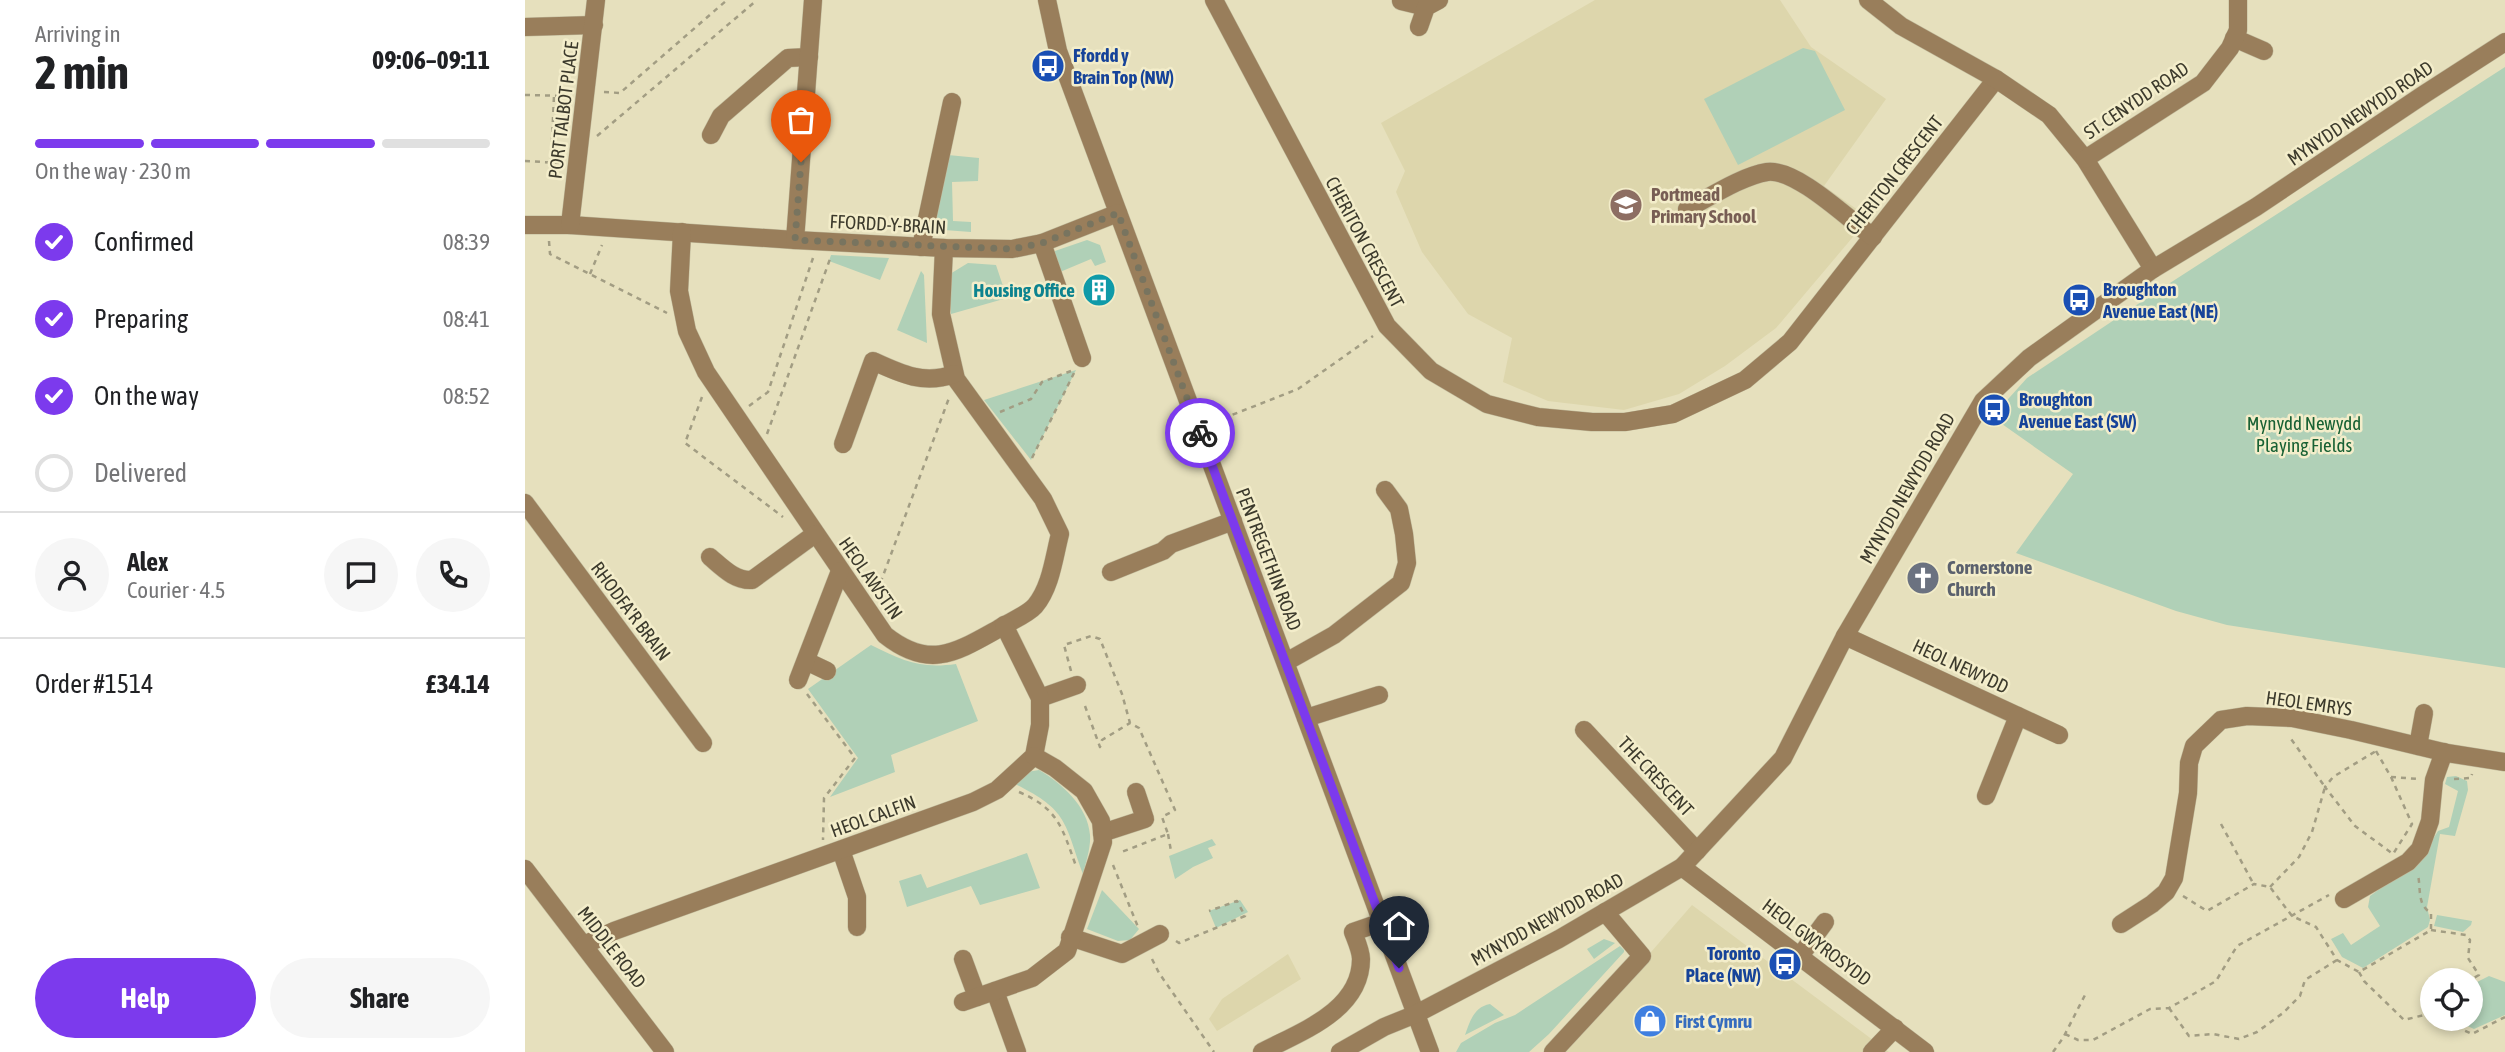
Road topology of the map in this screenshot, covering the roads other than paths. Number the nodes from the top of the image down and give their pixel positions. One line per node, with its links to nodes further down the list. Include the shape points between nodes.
1 (596, 0): 9 (street, PORT TALBOT PLACE)
2 (813, 0): 15 (street)
3 (1047, 0): 21 (street, PENTREGETHIN ROAD, via 1058,51)
4 (1214, 0): 25 (street, CHERITON CRESCENT, via 1387,326 1431,371 1487,404 1538,417 1592,422 1673,414 1745,380 1790,342)
5 (1868, 0): 16 (street, via 1902,26)
6 (2238, 0): 12 (street, ST. CENYDD ROAD)
7 (1401, 1): 8 (street)
8 (1433, 4): 11 (street)
9 (594, 25): 10 (street); 23 (street, PORT TALBOT PLACE)
10 (525, 27)
11 (1419, 27)
12 (2234, 38): 14 (street); 19 (street, ST. CENYDD ROAD, via 2203,83)
13 (2505, 43): 30 (street, MYNYDD NEWYDD ROAD)
14 (2264, 51)
15 (809, 57): 18 (street, via 787,58 722,116); 26 (street)
16 (1996, 79): 19 (street, via 2049,115); 25 (street, CHERITON CRESCENT)
17 (952, 102): 28 (street)
18 (711, 135)
19 (2085, 159): 30 (street)
20 (1687, 209): 25 (street, via 1762,173 1781,172 1804,183)
21 (1118, 213): 27 (street, FFORDD-Y-BRAIN); 36 (street, PENTREGETHIN ROAD)
22 (525, 225): 23 (street, FFORDD-Y-BRAIN)
23 (570, 225): 24 (street, FFORDD-Y-BRAIN)
24 (682, 232): 26 (street, FFORDD-Y-BRAIN); 37 (street, HEOL AWSTIN, via 680,291 687,331 709,378)
25 (1873, 237)
26 (795, 240): 28 (street, FFORDD-Y-BRAIN)
27 (1042, 243): 29 (street, FFORDD-Y-BRAIN, via 1012,249); 31 (street)
28 (921, 247): 29 (street, FFORDD-Y-BRAIN)
29 (944, 248): 32 (street, HEOL AWSTIN, via 941,314)
30 (2153, 269): 42 (street, MYNYDD NEWYDD ROAD, via 2029,358 1983,401)
31 (1082, 358)
32 (955, 376): 33 (street, via 918,380 873,361); 41 (street, HEOL AWSTIN, via 1043,499 1060,534 1047,583 1034,607)
33 (843, 444)
34 (1385, 490): 44 (street, via 1399,509 1404,534 1407,563 1401,583 1333,635)
35 (525, 503): 55 (street, RHODFA'R BRAIN)
36 (1233, 521): 40 (street); 44 (street, PENTREGETHIN ROAD)
37 (815, 534): 38 (street, via 752,580 731,574); 39 (street, HEOL AWSTIN)
38 (710, 557)
39 (840, 571): 41 (street, HEOL AWSTIN, via 885,635 902,648 928,656 952,652); 43 (street)
40 (1111, 572)
41 (1004, 625): 49 (street)
42 (1845, 636): 51 (street, HEOL NEWYDD); 63 (street, MYNYDD NEWYDD ROAD, via 1783,758)
43 (806, 661): 45 (street); 47 (street)
44 (1286, 662): 52 (street, PENTREGETHIN ROAD)
45 (827, 671)
46 (1074, 679): 49 (street)
47 (798, 680)
48 (1379, 695): 52 (street)
49 (1041, 698): 58 (street)
50 (2424, 713): 56 (street)
51 (2018, 716): 54 (street, HEOL NEWYDD); 61 (street)
52 (1306, 718): 69 (street, PENTREGETHIN ROAD)
53 (1584, 730): 63 (street, THE CRESCENT)
54 (2059, 735)
55 (703, 743)
56 (2418, 746): 57 (street, HEOL EMRYS); 71 (street, HEOL EMRYS, via 2288,718 2221,720 2194,746 2174,878 2151,904)
57 (2444, 752): 59 (street, HEOL EMRYS); 67 (street, via 2420,849 2408,862)
58 (1034, 756): 62 (street, via 1083,791 1101,821); 64 (street, HEOL CALFIN, via 1006,783 973,802)
59 (2505, 762)
60 (1136, 792): 62 (street, via 1145,819)
61 (1986, 796)
62 (1102, 833): 74 (street, via 1103,842)
63 (1697, 850): 65 (street, MYNYDD NEWYDD ROAD)
64 (834, 853): 72 (street, via 857,897); 75 (street, HEOL CALFIN)
65 (1682, 867): 68 (street, MYNYDD NEWYDD ROAD); 76 (street, HEOL GWYROSYDD)
66 (525, 869): 75 (street, MIDDLE ROAD)
67 (2339, 895)
68 (1605, 912): 79 (street, MYNYDD NEWYDD ROAD); 86 (street, via 1642,956)
69 (1382, 922): 79 (street, PENTREGETHIN ROAD); 83 (street, via 1353,932 1361,958 1344,1002 1327,1018)
70 (1825, 922): 76 (street)
71 (2122, 924)
72 (857, 927)
73 (1160, 934): 74 (street, via 1122,954)
74 (1070, 937): 78 (street, via 1067,951 1032,978)
75 (584, 945): 81 (street, MIDDLE ROAD)
76 (1800, 956): 80 (street, HEOL GWYROSYDD)
77 (963, 959): 78 (street, via 970,999)
78 (995, 991): 82 (street)
79 (1416, 1014): 84 (street, MYNYDD NEWYDD ROAD); 85 (street, PENTREGETHIN ROAD)
80 (1895, 1028): 87 (street); 88 (street, HEOL GWYROSYDD)
81 (666, 1052)
82 (1017, 1052)
83 (1262, 1052)
84 (1340, 1052)
85 (1430, 1052)
86 (1553, 1052)
87 (1873, 1052)
88 (1925, 1052)

